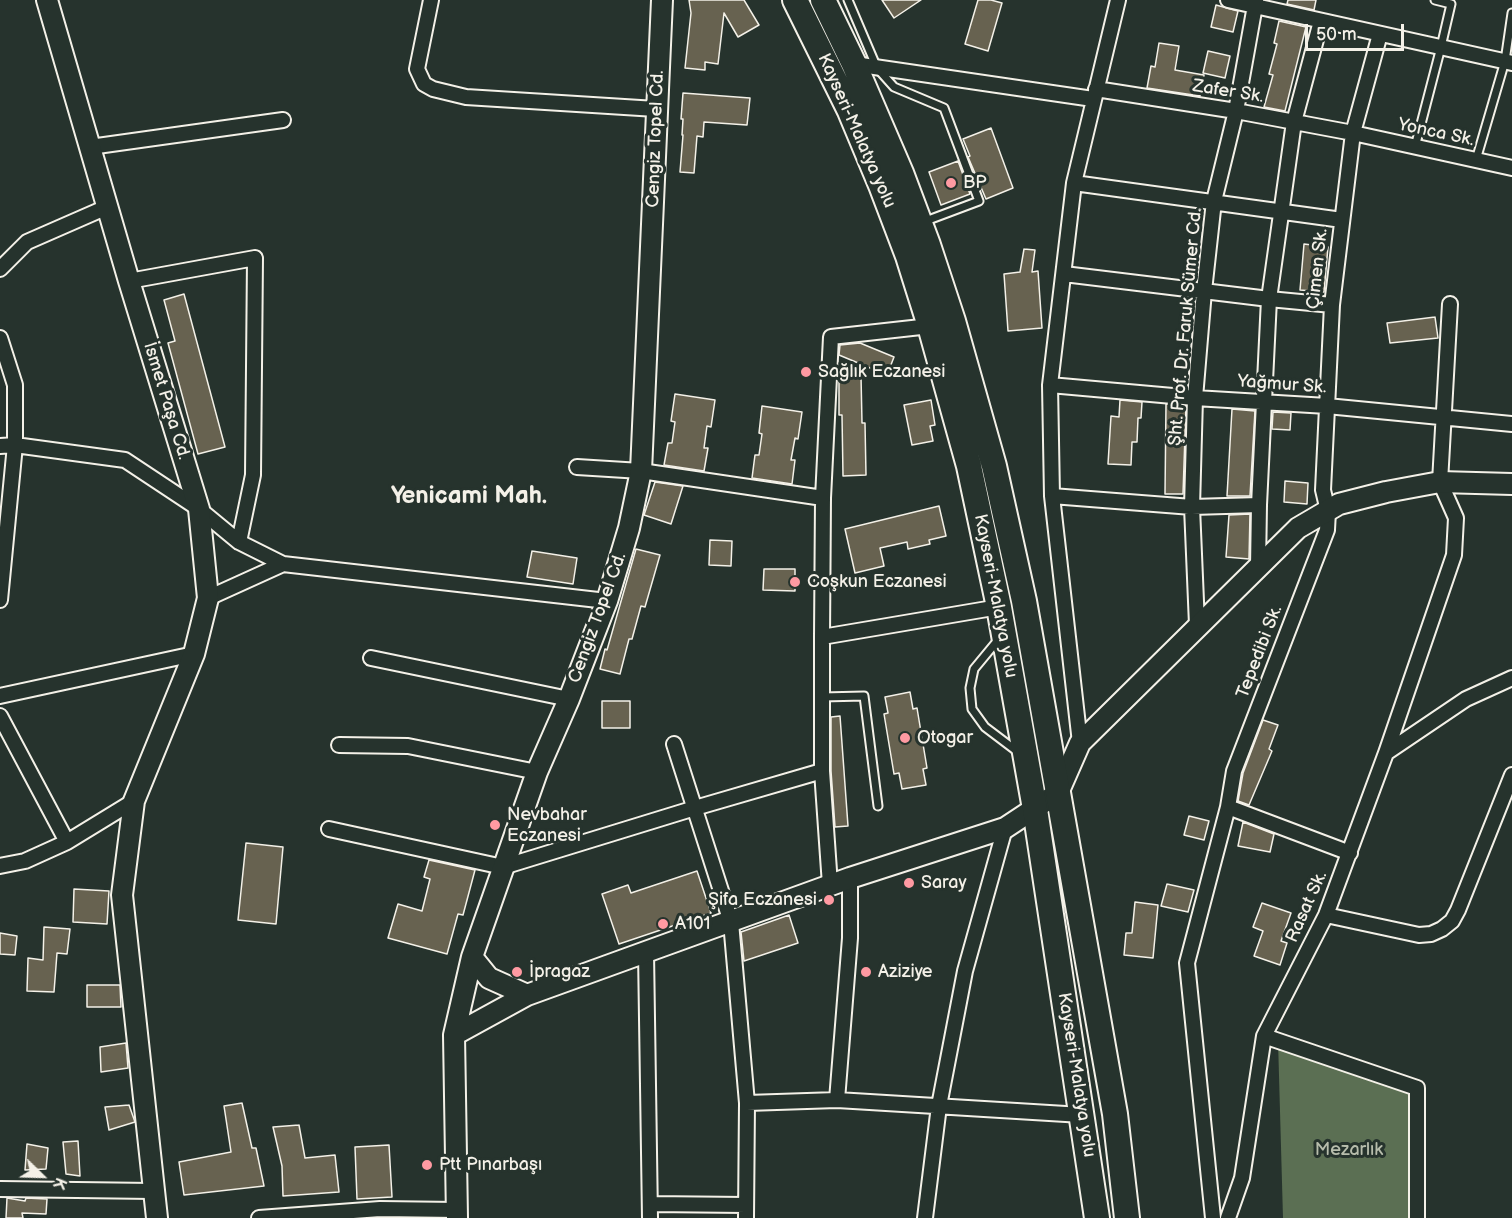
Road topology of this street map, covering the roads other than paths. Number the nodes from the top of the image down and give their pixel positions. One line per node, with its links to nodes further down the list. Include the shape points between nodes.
1 (47, 0): 23 (street, İsmet Paşa Cd.)
2 (431, 0): 18 (street, via 417,69 424,84 433,89 466,97)
3 (662, 0): 18 (street, Cengiz Topel Cd.)
4 (795, 0): 40 (highway, Kayseri-Malatya yolu, via 850,111 881,185)
5 (823, 0): 16 (highway, Kayseri-Malatya yolu)
6 (848, 0): 16 (lane, via 862,29)
7 (1118, 0): 17 (street)
8 (1228, 0): 10 (street)
9 (1435, 0): 14 (lane, via 1451,4)
10 (1256, 3): 12 (street); 19 (street, Şht. Prof. Dr. Faruk Sümer Cd.)
11 (1512, 13): 15 (lane)
12 (1321, 21): 13 (street); 21 (street)
13 (1380, 33): 14 (street); 22 (street, Çimen Sk.)
14 (1442, 47): 15 (street); 24 (lane)
15 (1508, 62): 25 (lane)
16 (866, 66): 17 (street, Zafer Sk.); 32 (highway, Kayseri-Malatya yolu); 32 (lane, via 894,87 944,108 979,201)
17 (1094, 94): 19 (street, Zafer Sk.); 27 (street)
18 (656, 109): 51 (street, Cengiz Topel Cd.)
19 (1236, 111): 21 (street, Zafer Sk.); 28 (street, Şht. Prof. Dr. Faruk Sümer Cd.)
20 (283, 120): 23 (street)
21 (1294, 122): 22 (street, Zafer Sk.); 30 (street)
22 (1353, 133): 24 (street, Yonca Sk.); 31 (street, Çimen Sk.)
23 (90, 147): 29 (street, İsmet Paşa Cd.)
24 (1415, 147): 25 (street, Yonca Sk.)
25 (1476, 160): 26 (street, Yonca Sk.)
26 (1512, 168)
27 (1074, 183): 28 (street); 34 (street)
28 (1214, 201): 30 (street); 36 (street, Şht. Prof. Dr. Faruk Sümer Cd.)
29 (107, 207): 33 (street, via 27,242); 35 (street, İsmet Paşa Cd.)
30 (1280, 212): 31 (street); 37 (street)
31 (1342, 220): 39 (street, Çimen Sk.)
32 (920, 223): 85 (highway, Kayseri-Malatya yolu, via 953,321 994,466 1024,601)
33 (0, 269)
34 (1064, 274): 36 (street); 42 (street)
35 (129, 281): 58 (street, İsmet Paşa Cd.); 60 (street, via 255,258 253,475)
36 (1204, 291): 37 (street); 43 (street, Şht. Prof. Dr. Faruk Sümer Cd.)
37 (1269, 299): 39 (street); 44 (street)
38 (1450, 304): 46 (street)
39 (1332, 305): 45 (street, Çimen Sk.)
40 (930, 326): 55 (street, via 831,337); 66 (highway, Kayseri-Malatya yolu, via 969,466)
41 (0, 339): 48 (street, via 15,385)
42 (1050, 385): 43 (street, Yağmur Sk.); 54 (street)
43 (1195, 398): 44 (street, Yağmur Sk.); 57 (street, Şht. Prof. Dr. Faruk Sümer Cd.)
44 (1265, 401): 45 (street, Yağmur Sk.); 56 (street)
45 (1328, 406): 46 (street, Yağmur Sk.); 59 (street, Çimen Sk., via 1323,490)
46 (1443, 417): 47 (street, Yağmur Sk.); 52 (street)
47 (1512, 424)
48 (15, 445): 49 (street); 58 (street, via 125,460); 64 (street)
49 (0, 446)
50 (577, 466): 51 (street)
51 (641, 471): 55 (street); 65 (street, Cengiz Topel Cd.)
52 (1440, 482): 53 (street); 59 (street, via 1386,492); 80 (street, Rasat Sk., via 1456,518 1454,555)
53 (1512, 484)
54 (1052, 496): 57 (street); 78 (street)
55 (824, 498): 69 (street)
56 (1259, 505): 57 (street); 62 (street)
57 (1192, 507): 67 (street, Şht. Prof. Dr. Faruk Sümer Cd.)
58 (199, 509): 60 (street); 63 (street, İsmet Paşa Cd.)
59 (1328, 511): 62 (street, via 1298,528); 88 (street, Tepedibi Sk., via 1327,530 1234,771)
60 (239, 542): 61 (street)
61 (283, 564): 63 (street); 65 (street)
62 (1258, 567): 67 (street)
63 (208, 598): 70 (street, İsmet Paşa Cd.)
64 (0, 600)
65 (607, 601): 75 (street, Cengiz Topel Cd.)
66 (999, 607): 68 (highway, Kayseri-Malatya yolu); 69 (street)
67 (1197, 625): 78 (street)
68 (1004, 633): 81 (highway, Kayseri-Malatya yolu); 81 (lane, via 974,669 970,688 972,709 985,728)
69 (822, 637): 74 (street)
70 (194, 654): 73 (street); 86 (street, İsmet Paşa Cd.)
71 (371, 658): 75 (street)
72 (1512, 678): 80 (street, via 1466,699)
73 (0, 696)
74 (822, 698): 82 (street); 87 (lane, via 864,696)
75 (569, 699): 83 (street, Cengiz Topel Cd.)
76 (0, 716): 93 (street)
77 (674, 744): 89 (street)
78 (1080, 744): 85 (street)
79 (339, 745): 83 (street, via 408,746)
80 (1386, 753): 94 (street, Rasat Sk.)
81 (1026, 758): 90 (highway, Kayseri-Malatya yolu)
82 (822, 771): 89 (street); 98 (street)
83 (537, 772): 96 (street, Cengiz Topel Cd.)
84 (1512, 775): 99 (street, via 1452,921 1431,934 1419,935)
85 (1058, 793): 90 (street); 120 (highway, Kayseri-Malatya yolu, via 1115,1114)
86 (134, 801): 93 (street); 111 (street, İsmet Paşa Cd., via 122,895)
87 (878, 806)
88 (1228, 807): 94 (street); 121 (street, Tepedibi Sk., via 1187,963)
89 (695, 808): 96 (street); 100 (street)
90 (1035, 809): 91 (street); 109 (highway, Kayseri-Malatya yolu)
91 (1005, 828): 97 (street); 108 (street, via 965,971)
92 (329, 829): 96 (street)
93 (67, 842): 95 (street, via 25,861)
94 (1350, 853): 99 (street, Rasat Sk.)
95 (0, 866)
96 (503, 867): 102 (street, Cengiz Topel Cd.)
97 (850, 878): 98 (street); 106 (street, via 850,938)
98 (830, 885): 100 (street)
99 (1326, 915): 105 (street, Rasat Sk.)
100 (731, 922): 101 (street); 107 (street)
101 (646, 952): 103 (street); 112 (street)
102 (472, 957): 103 (street, via 489,978); 104 (street, Cengiz Topel Cd.)
103 (527, 995): 104 (street)
104 (454, 1035): 115 (street, Cengiz Topel Cd.)
105 (1264, 1036): 122 (street, Rasat Sk., via 1242,1178); 123 (street, via 1417,1088)
106 (837, 1100): 107 (street); 108 (street)
107 (747, 1103): 113 (street)
108 (939, 1106): 109 (street); 118 (street)
109 (1082, 1115): 119 (highway, Kayseri-Malatya yolu)
110 (0, 1190): 111 (street)
111 (153, 1191): 116 (street, İsmet Paşa Cd.)
112 (650, 1211): 113 (street)
113 (746, 1211)
114 (380, 1214): 115 (street); 117 (street)
115 (457, 1214)
116 (158, 1218)
117 (260, 1218)
118 (925, 1218)
119 (1097, 1218)
120 (1127, 1218)
121 (1213, 1218)
122 (1228, 1218)
123 (1417, 1218)

